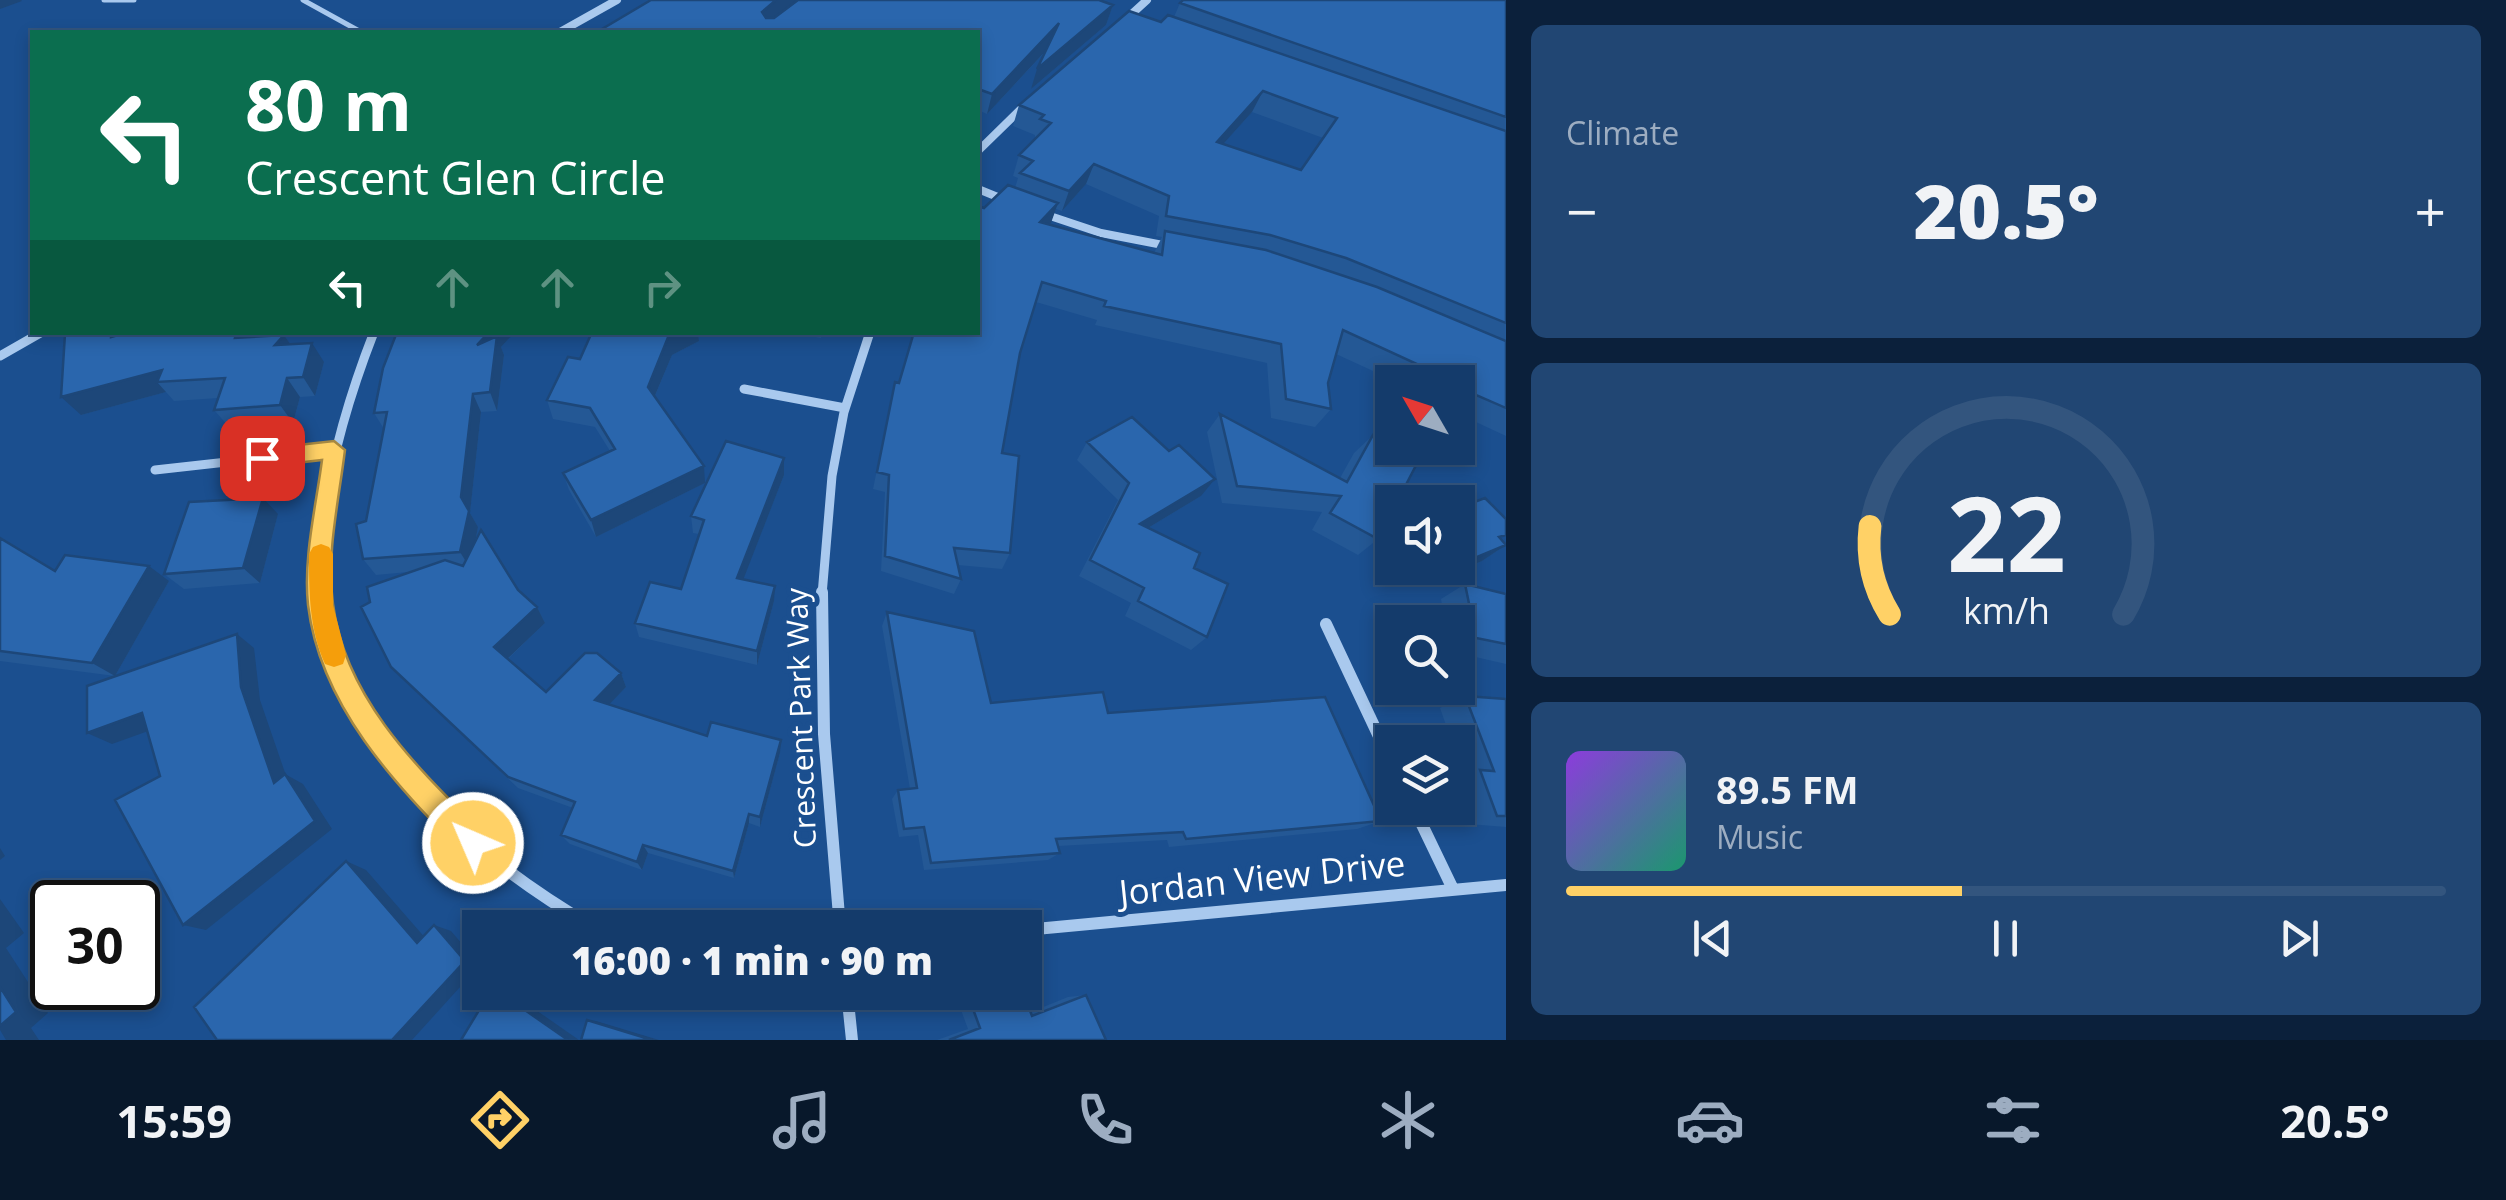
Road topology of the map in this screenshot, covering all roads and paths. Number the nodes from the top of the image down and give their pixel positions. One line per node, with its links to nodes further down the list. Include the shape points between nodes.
1 (104, 0): 2 (lane)
2 (134, 0)
3 (303, 0): 9 (lane)
4 (618, 0): 10 (street)
5 (1147, 0): 6 (street)
6 (1129, 16): 7 (street); 8 (street)
7 (1147, 23)
8 (1115, 28)
9 (356, 30)
10 (564, 30)
11 (1032, 98): 12 (street)
12 (980, 149)
13 (980, 190): 14 (street)
14 (1019, 205)
15 (1034, 211): 16 (street, via 1101,233)
16 (1184, 248)
17 (37, 335): 20 (street)
18 (373, 335): 23 (street)
19 (869, 335): 22 (street, Crescent Park Way)
20 (0, 356)
21 (744, 389): 22 (street)
22 (845, 408): 31 (street, Crescent Park Way, via 822,550 818,635)
23 (334, 450): 24 (street); 30 (street, via 320,605 334,658 360,712 407,777 495,864)
24 (155, 470)
25 (1326, 624): 26 (street)
26 (1375, 728)
27 (1422, 825): 29 (street)
28 (1506, 884): 29 (street, Jordan View Drive)
29 (1452, 887): 32 (street, Jordan View Drive)
30 (560, 910)
31 (838, 910)
32 (1042, 929)
33 (849, 1010): 34 (street)
34 (852, 1040)

